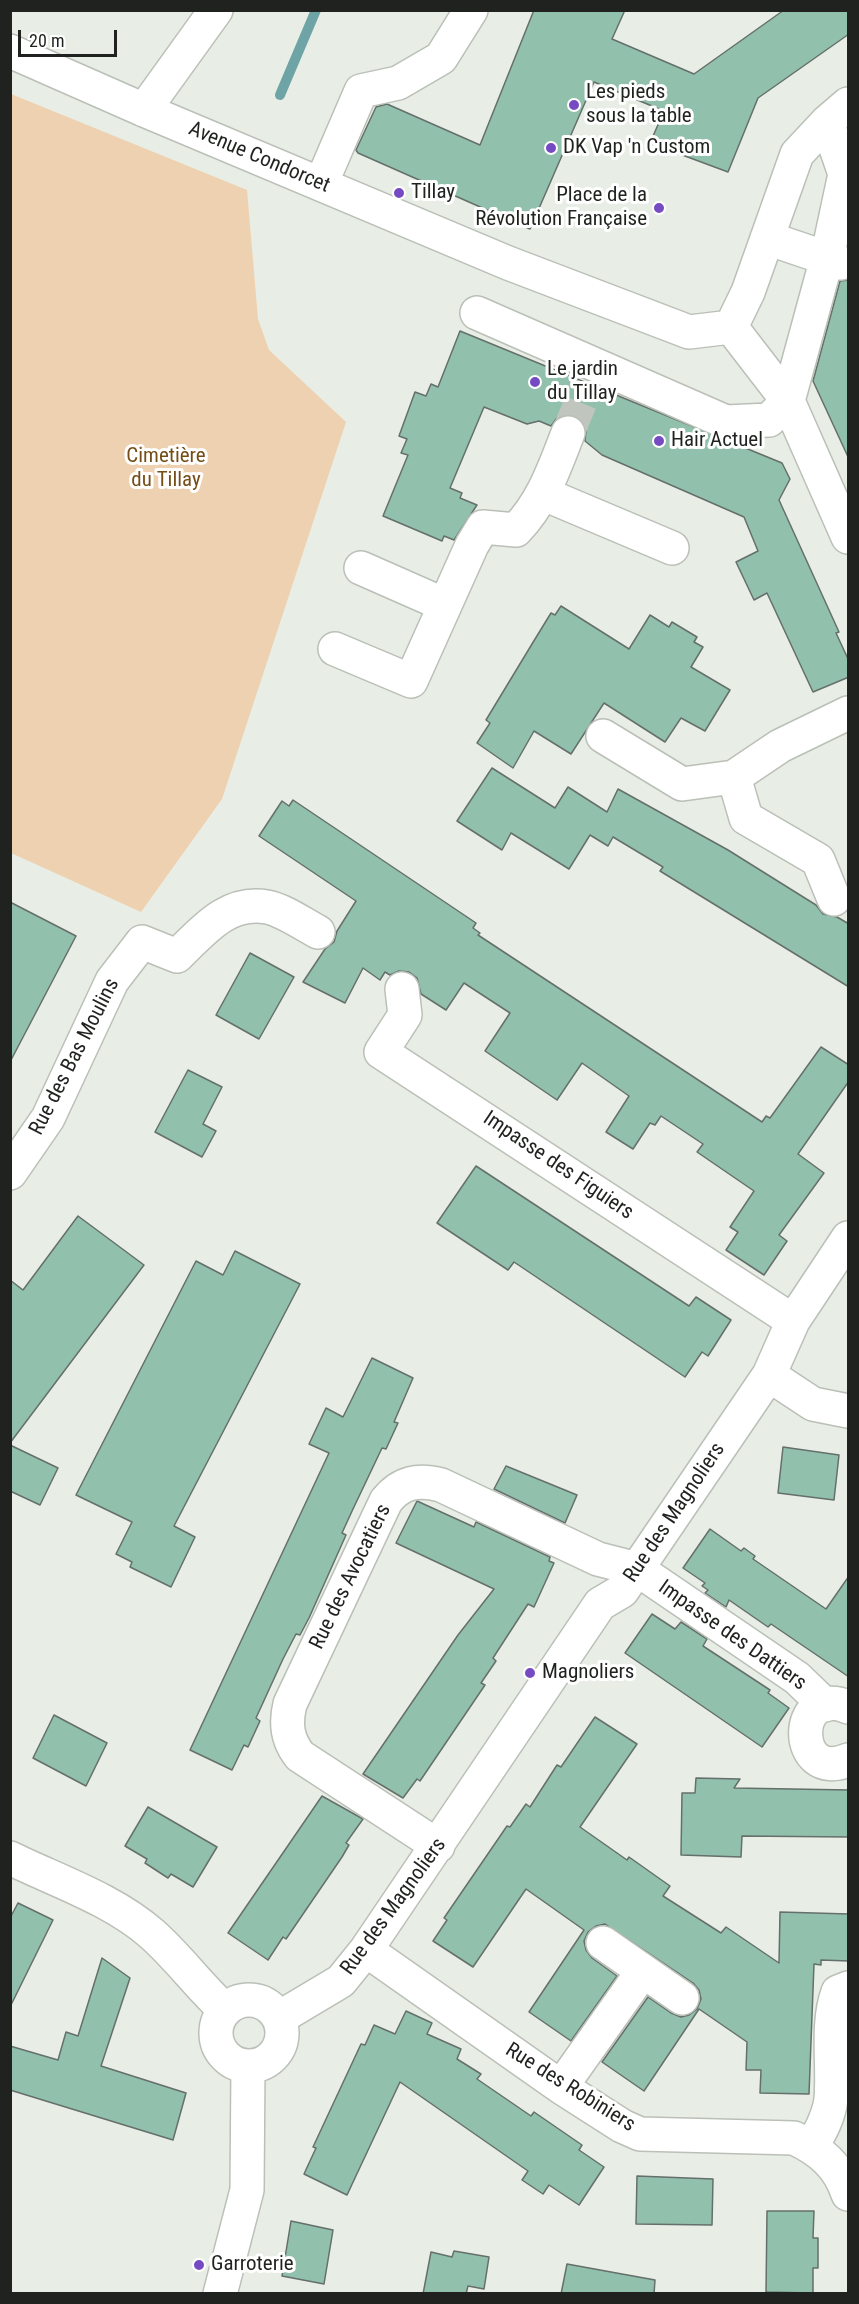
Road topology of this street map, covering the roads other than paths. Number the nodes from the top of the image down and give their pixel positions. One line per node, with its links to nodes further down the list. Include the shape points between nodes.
1 (216, 10): 4 (street)
2 (471, 10): 6 (street, via 441,58 398,83 362,91)
3 (10, 51): 4 (street, Avenue Condorcet)
4 (144, 110): 6 (street, Avenue Condorcet)
5 (838, 113): 7 (street, via 797,154); 8 (street, via 845,174)
6 (321, 184): 10 (street, Avenue Condorcet, via 508,263 689,332)
7 (767, 238): 8 (street); 10 (street)
8 (834, 260): 11 (street)
9 (477, 313): 11 (street, via 592,374 726,422 769,420)
10 (731, 327): 11 (street)
11 (788, 401): 14 (street)
12 (568, 433): 13 (street)
13 (544, 495): 15 (street); 17 (street, via 516,530 483,527)
14 (849, 537)
15 (672, 548)
16 (361, 568): 17 (street)
17 (445, 605): 18 (street, via 411,681)
18 (335, 649)
19 (849, 713): 21 (street, via 780,746)
20 (603, 736): 21 (street, via 682,784)
21 (734, 777): 22 (street, via 746,818 818,860)
22 (834, 899)
23 (318, 932): 25 (street, Rue des Bas Moulins, via 268,907 239,907 216,918 177,956 142,942 112,981 48,1118)
24 (402, 989): 27 (street, Impasse des Figuiers, via 405,1015 381,1052)
25 (10, 1173)
26 (849, 1238): 27 (street, Rue des Magnoliers)
27 (793, 1322): 28 (street, Rue des Magnoliers)
28 (769, 1375): 29 (street, via 813,1404); 30 (street, Rue des Magnoliers)
29 (849, 1411)
30 (637, 1569): 31 (street, Impasse des Dattiers); 33 (street, Rue des Magnoliers, via 622,1591 600,1604); 33 (street, Rue des Avocatiers, via 598,1559 441,1485 411,1482 395,1489 386,1501 290,1704 288,1732 291,1745 300,1756)
31 (842, 1706): 32 (street, via 811,1714 805,1741 819,1759 834,1764)
32 (847, 1762)
33 (438, 1846): 36 (street, Rue des Magnoliers)
34 (10, 1858): 40 (street, via 122,1912 152,1934)
35 (603, 1942): 37 (street)
36 (366, 1950): 41 (street, Rue des Magnoliers, via 341,1981); 43 (street, Rue des Robiniers)
37 (643, 1971): 39 (street); 43 (street)
38 (849, 1989): 44 (street, via 838,1992 832,2008 831,2101 825,2124)
39 (682, 1998)
40 (225, 2010): 41 (street, via 233,2003 254,2000 264,2003); 42 (street, via 216,2029 220,2050)
41 (279, 2018): 42 (street, via 282,2029 277,2050 259,2064)
42 (248, 2066): 46 (street, via 247,2190)
43 (561, 2087): 44 (street, Rue des Robiniers, via 640,2134 769,2135 794,2138)
44 (812, 2146): 45 (street, Rue des Robiniers, via 828,2159)
45 (849, 2194)
46 (220, 2294)

